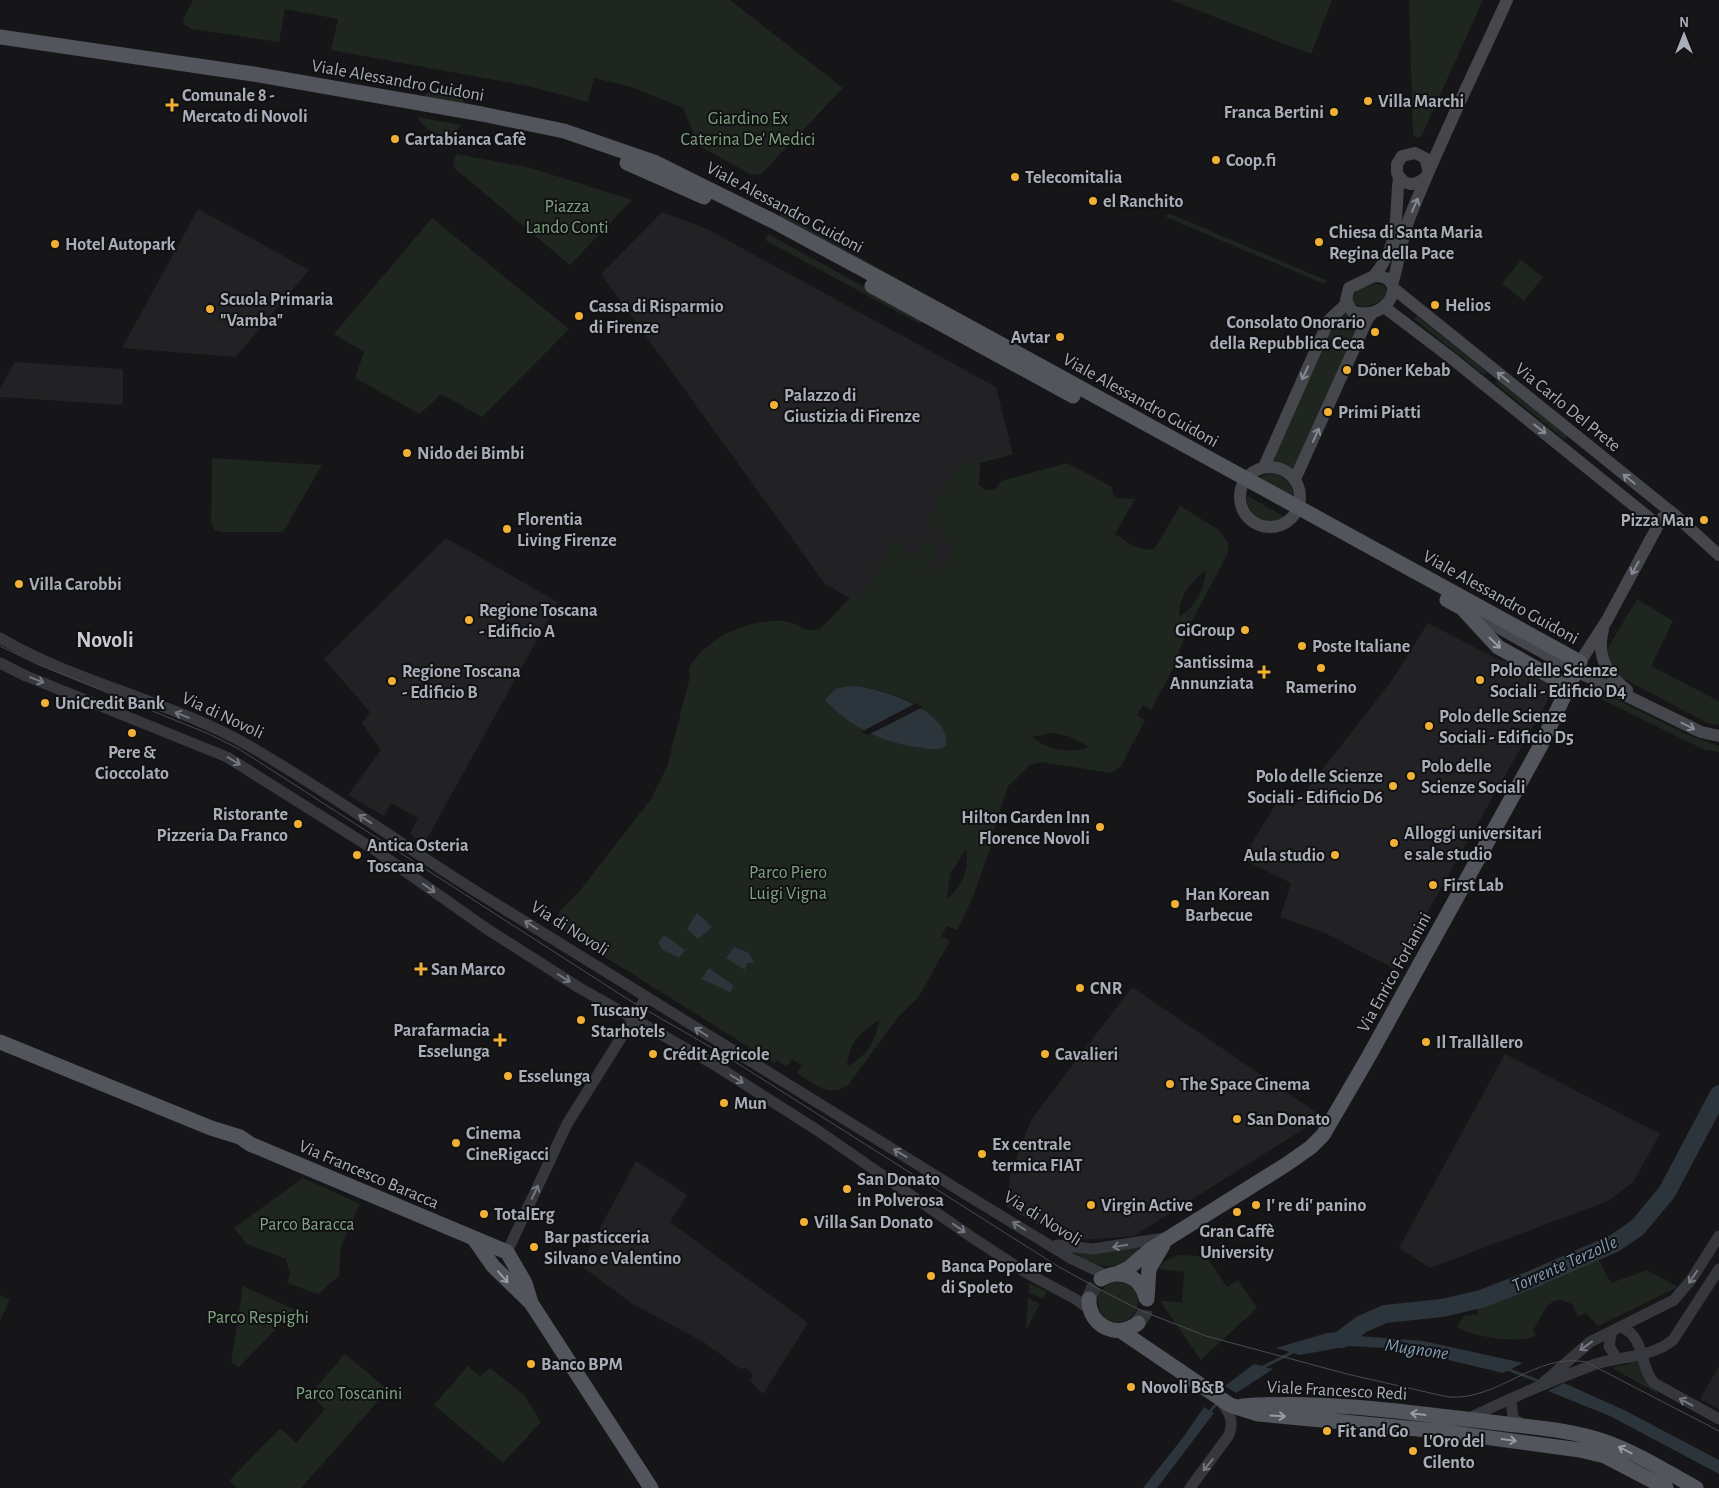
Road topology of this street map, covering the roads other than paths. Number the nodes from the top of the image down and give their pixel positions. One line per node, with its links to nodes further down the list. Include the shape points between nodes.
1 (1507, 0): 4 (main road)
2 (0, 37): 14 (main road, Viale Alessandro Guidoni, via 253,74 482,114 564,131 646,159 677,171 790,230)
3 (0, 47): 14 (main road, Viale Alessandro Guidoni, via 137,65 455,119 564,142 608,156 671,181 735,212)
4 (1444, 139): 5 (main road); 6 (main road)
5 (1419, 154): 6 (main road, via 1425,158); 7 (main road, via 1406,154 1399,160 1396,169)
6 (1427, 174): 7 (main road, via 1412,184); 9 (main road, one-way to 6, via 1408,221)
7 (1399, 177): 8 (main road, via 1393,245 1388,258)
8 (1374, 276): 9 (main road, Via Carlo Del Prete, via 1384,278); 10 (main road, via 1349,288)
9 (1392, 287): 11 (main road, via 1392,300); 15 (main road, Via Carlo Del Prete, one-way to 9)
10 (1346, 302): 11 (main road, Via Carlo Del Prete, via 1352,311); 12 (main road, one-way to 12, via 1330,318)
11 (1378, 310): 13 (main road, one-way to 11, via 1367,320); 17 (main road, Via Carlo Del Prete, one-way to 17, via 1450,357)
12 (1264, 468): 13 (main road, via 1280,468); 14 (main road, via 1256,470)
13 (1294, 479): 16 (main road, via 1300,493)
14 (1243, 483): 16 (main road, Viale Alessandro Guidoni); 16 (main road, via 1241,507 1257,525 1277,527)
15 (1668, 510): 17 (main road); 18 (main road, Via Carlo Del Prete)
16 (1297, 512): 19 (main road, Viale Alessandro Guidoni); 23 (main road, Viale Alessandro Guidoni)
17 (1658, 526): 20 (main road, one-way to 20)
18 (1719, 555)
19 (1462, 608): 23 (main road, Viale Alessandro Guidoni); 24 (main road, one-way to 24, via 1498,647)
20 (1606, 620): 23 (main road); 25 (main road, via 1600,643 1606,669 1624,688)
21 (0, 638): 27 (street, Via di Novoli, one-way to 21, via 249,746 196,721 27,653)
22 (3, 664): 28 (street, Via di Novoli, one-way to 28, via 227,757 375,850 487,929)
23 (1578, 666): 24 (main road, Via Enrico Forlanini); 25 (main road, Viale Alessandro Guidoni)
24 (1568, 686): 31 (main road, Via Enrico Forlanini, via 1540,745 1328,1128 1311,1147 1287,1164)
25 (1658, 710): 26 (main road, Viale Alessandro Guidoni, one-way to 26, via 1701,732)
26 (1719, 736)
27 (646, 998): 28 (street); 32 (street, Via di Novoli, one-way to 27)
28 (635, 1018): 34 (street, one-way to 28, via 567,1124); 39 (street, Via di Novoli, one-way to 39, via 761,1094 1025,1272)
29 (0, 1042): 33 (main road, Via Francesco Baracca, via 235,1135)
30 (1719, 1236): 40 (street, one-way to 40, via 1678,1297)
31 (1169, 1238): 32 (street, one-way to 32, via 1093,1249 1066,1248); 36 (main road, Via Enrico Forlanini, via 1129,1268); 37 (main road, Via Enrico Forlanini, via 1149,1270)
32 (1042, 1240): 36 (street, Via di Novoli)
33 (477, 1243): 34 (main road, Via Francesco Baracca, via 496,1256); 38 (main road, one-way to 38, via 493,1266)
34 (507, 1252): 38 (main road, via 525,1283)
35 (1719, 1269): 43 (street, via 1673,1340 1660,1349)
36 (1108, 1276): 37 (main road, Via di Novoli, via 1126,1275 1138,1282)
37 (1146, 1298)
38 (531, 1303): 52 (main road)
39 (1090, 1304): 41 (main road, Via di Novoli, via 1094,1319 1103,1327)
40 (1617, 1329): 43 (street, via 1635,1338); 44 (street, via 1609,1346); 45 (street, one-way to 45, via 1585,1347)
41 (1121, 1331): 42 (main road, Via di Novoli); 42 (main road, via 1139,1323)
42 (1147, 1349): 47 (main road, Via di Novoli)
43 (1642, 1354): 44 (street); 49 (street, one-way to 43, via 1656,1385 1649,1376)
44 (1618, 1359): 45 (street)
45 (1560, 1375): 46 (street)
46 (1511, 1400): 48 (street); 50 (street, via 1513,1418)
47 (1228, 1405): 48 (main road, Viale Francesco Redi, one-way to 47, via 1313,1403); 51 (main road, Viale Francesco Redi, one-way to 51, via 1265,1415); 53 (street, one-way to 53, via 1232,1420 1226,1442)
48 (1466, 1419): 50 (main road, Viale Francesco Redi); 51 (street)
49 (1719, 1419)
50 (1524, 1426): 55 (main road, Viale Francesco Redi, one-way to 50, via 1607,1442)
51 (1441, 1431): 54 (main road, Viale Francesco Redi, one-way to 54, via 1594,1452)
52 (651, 1488)
53 (1190, 1488)
54 (1666, 1488)
55 (1696, 1488)

